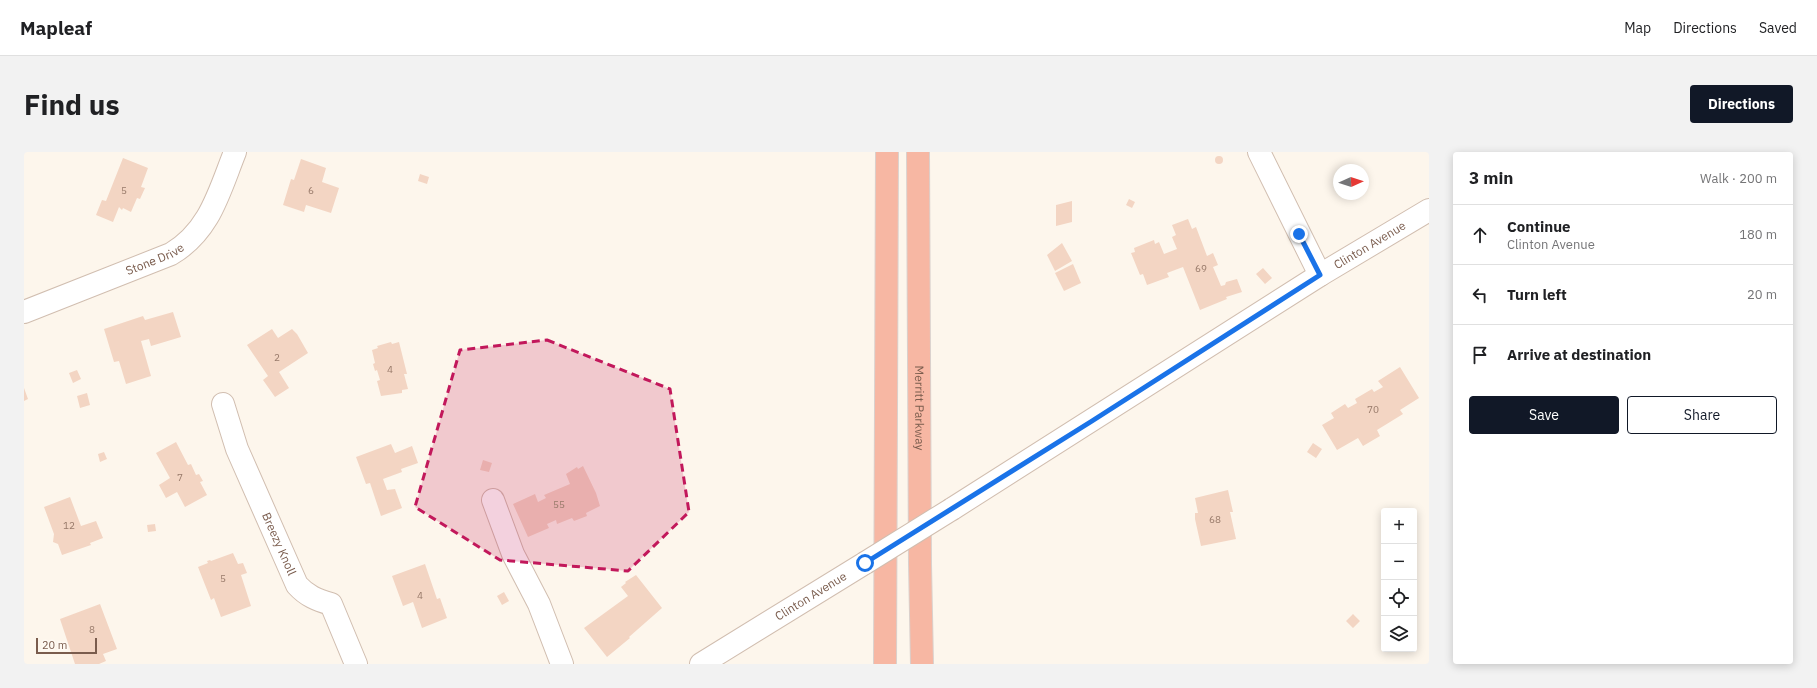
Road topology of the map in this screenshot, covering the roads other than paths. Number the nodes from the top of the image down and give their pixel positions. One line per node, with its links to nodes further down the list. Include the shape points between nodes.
1 (234, 152): 7 (street, Stone Drive, via 213,208 196,235 185,246 171,254)
2 (887, 152): 13 (highway)
3 (918, 152): 14 (highway, Merritt Parkway)
4 (1259, 152): 6 (street)
5 (1429, 210): 6 (street, Clinton Avenue)
6 (1320, 275): 12 (street, Clinton Avenue, bridge, via 952,509)
7 (24, 312)
8 (223, 404): 10 (street, Breezy Knoll, via 237,449 297,585 304,593 331,604)
9 (494, 500): 11 (street, via 513,554 539,604)
10 (356, 664)
11 (562, 664)
12 (701, 664)
13 (885, 664)
14 (922, 664)

